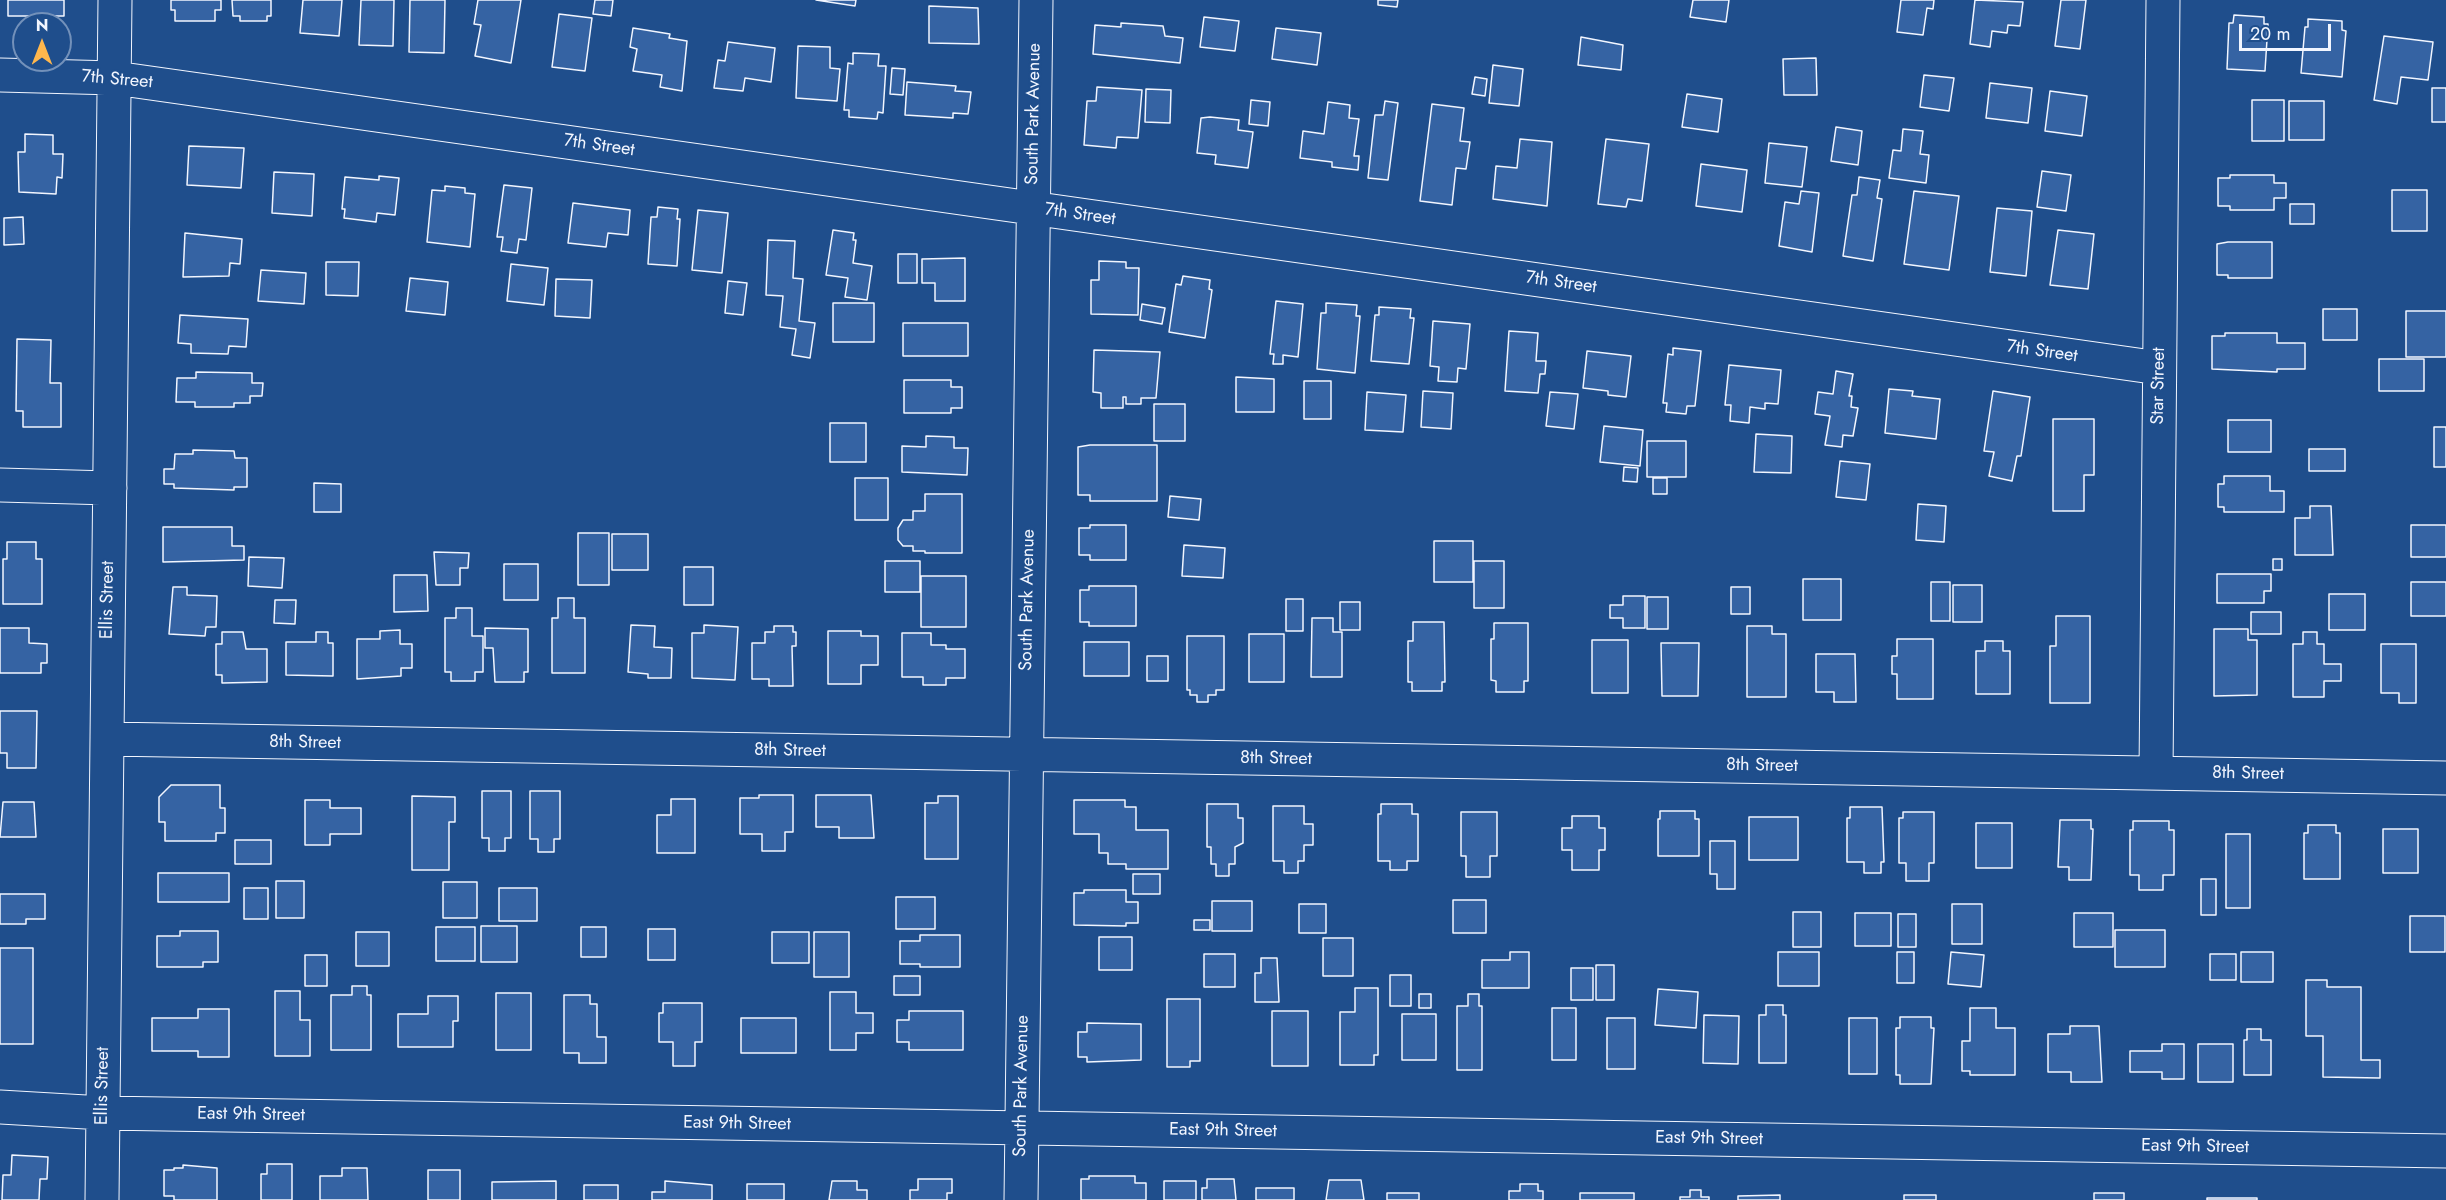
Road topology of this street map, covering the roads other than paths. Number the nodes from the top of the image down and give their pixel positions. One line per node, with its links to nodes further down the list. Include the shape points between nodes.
1 (115, 0): 5 (street, Ellis Street)
2 (1036, 0): 6 (street, South Park Avenue)
3 (2163, 0): 7 (street, Star Street)
4 (0, 75): 5 (street, 7th Street)
5 (115, 78): 6 (street, 7th Street); 9 (street, Ellis Street)
6 (1032, 208): 7 (street, 7th Street); 11 (street, South Park Avenue)
7 (2159, 368): 12 (street, Star Street)
8 (0, 485): 9 (street)
9 (110, 488): 10 (street, Ellis Street)
10 (107, 740): 11 (street, 8th Street); 15 (street, Ellis Street)
11 (1026, 755): 12 (street, 8th Street); 16 (street, South Park Avenue)
12 (2156, 773): 13 (street, 8th Street)
13 (2446, 778)
14 (0, 1107): 15 (street, East 9th Street)
15 (103, 1113): 16 (street, East 9th Street); 18 (street, Ellis Street)
16 (1022, 1128): 17 (street, East 9th Street); 19 (street, South Park Avenue)
17 (2446, 1151)
18 (102, 1200)
19 (1021, 1200)

